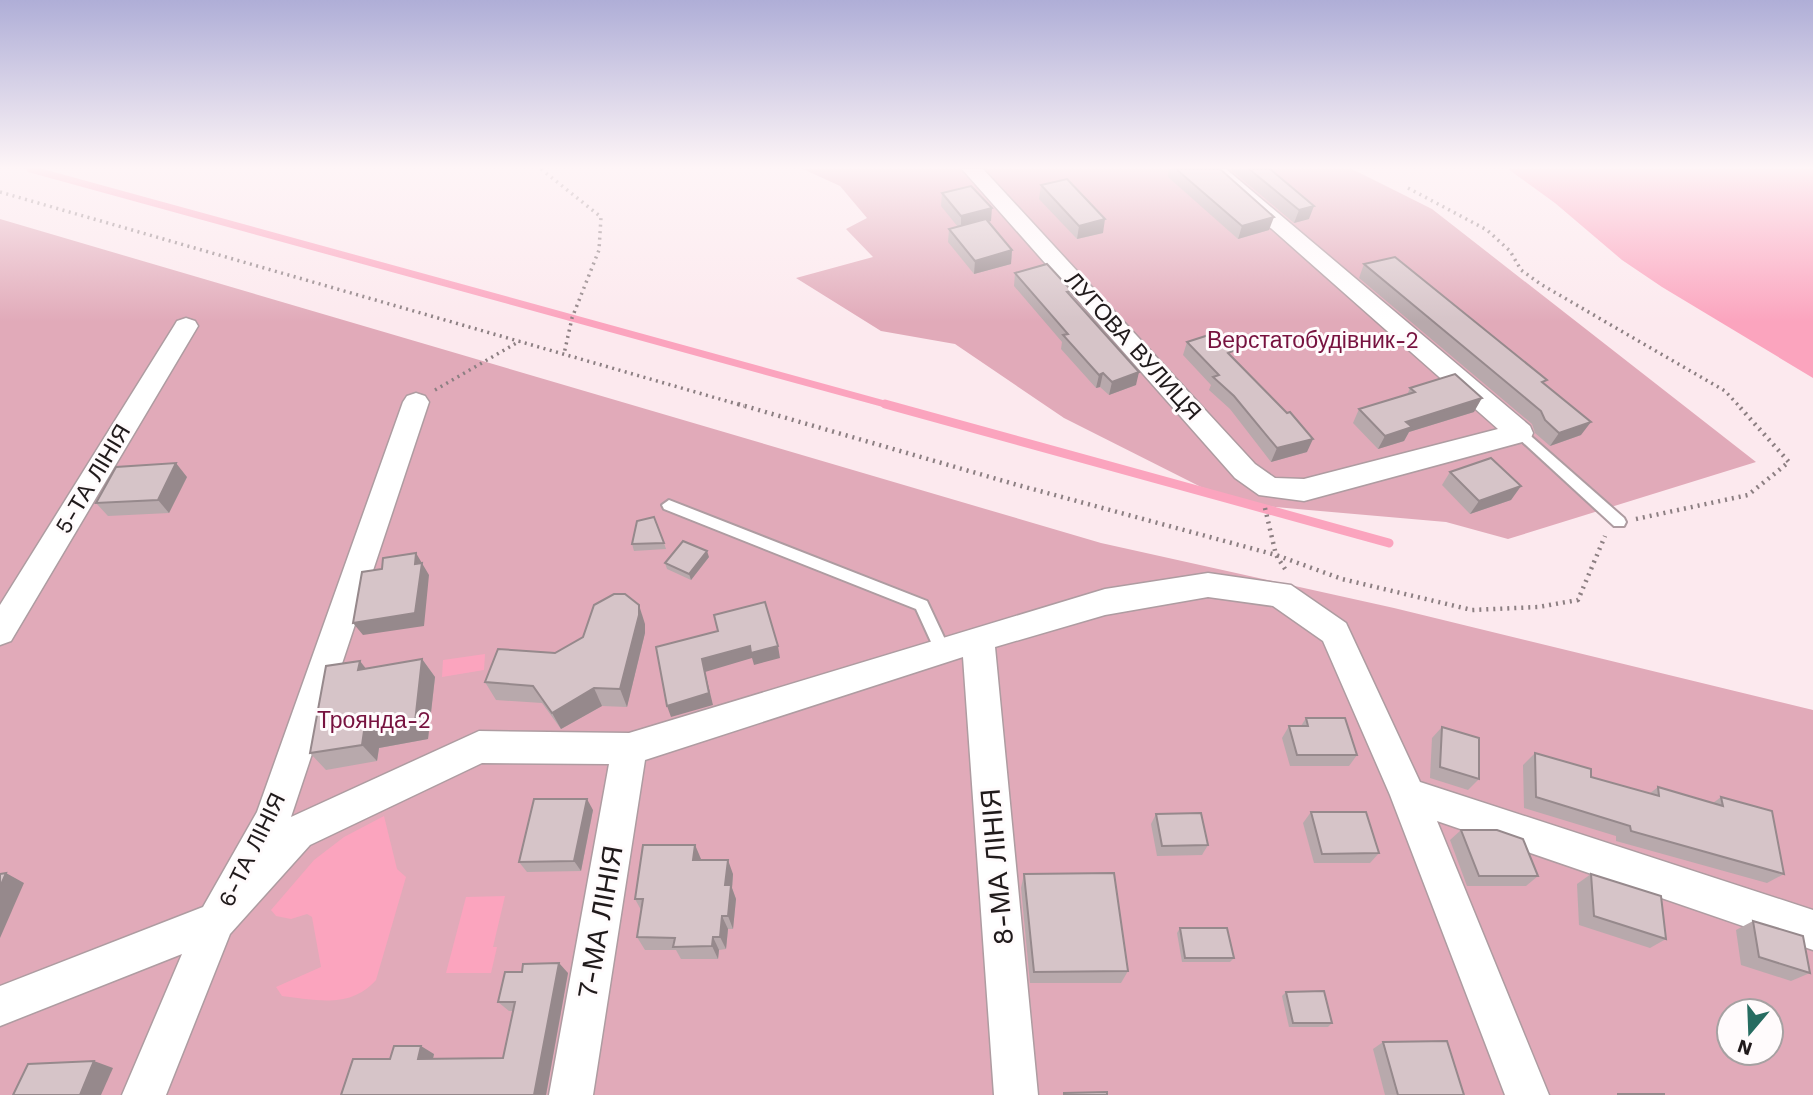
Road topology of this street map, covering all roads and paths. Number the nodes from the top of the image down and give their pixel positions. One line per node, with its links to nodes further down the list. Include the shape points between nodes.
1 (98, 220): 7 (path)
2 (601, 220): 8 (path, via 599,250 572,318)
3 (1018, 220): 11 (street, ЛУГОВА ВУЛИЦЯ, via 1245,471)
4 (1273, 220): 10 (street)
5 (1468, 220): 13 (path, via 1487,230 1510,251 1521,270 1542,285 1725,391 1789,463 1748,495)
6 (186, 326): 15 (street, 5-ТА ЛІНІЯ)
7 (520, 341): 8 (path); 9 (path)
8 (564, 354): 14 (path)
9 (416, 402): 20 (street, 6-ТА ЛІНІЯ, via 272,820)
10 (1520, 433): 11 (street, via 1304,490); 13 (lane)
11 (1269, 488): 14 (path, via 1263,506)
12 (669, 505): 17 (lane, via 922,605)
13 (1619, 522): 14 (path, via 1601,539 1578,600 1538,607 1472,610 1342,579)
14 (1276, 555)
15 (0, 632)
16 (978, 639): 17 (street); 19 (street, via 1105,602 1208,586 1280,594 1335,632); 25 (street, 8-МА ЛІНІЯ)
17 (942, 650): 18 (street)
18 (629, 749): 20 (street, via 479,747 297,832); 24 (street, 7-МА ЛІНІЯ)
19 (1408, 795): 21 (street); 26 (street)
20 (216, 921): 22 (street); 23 (street, 6-ТА ЛІНІЯ)
21 (1813, 929)
22 (0, 1006)
23 (144, 1095)
24 (571, 1095)
25 (1016, 1095)
26 (1527, 1095)

